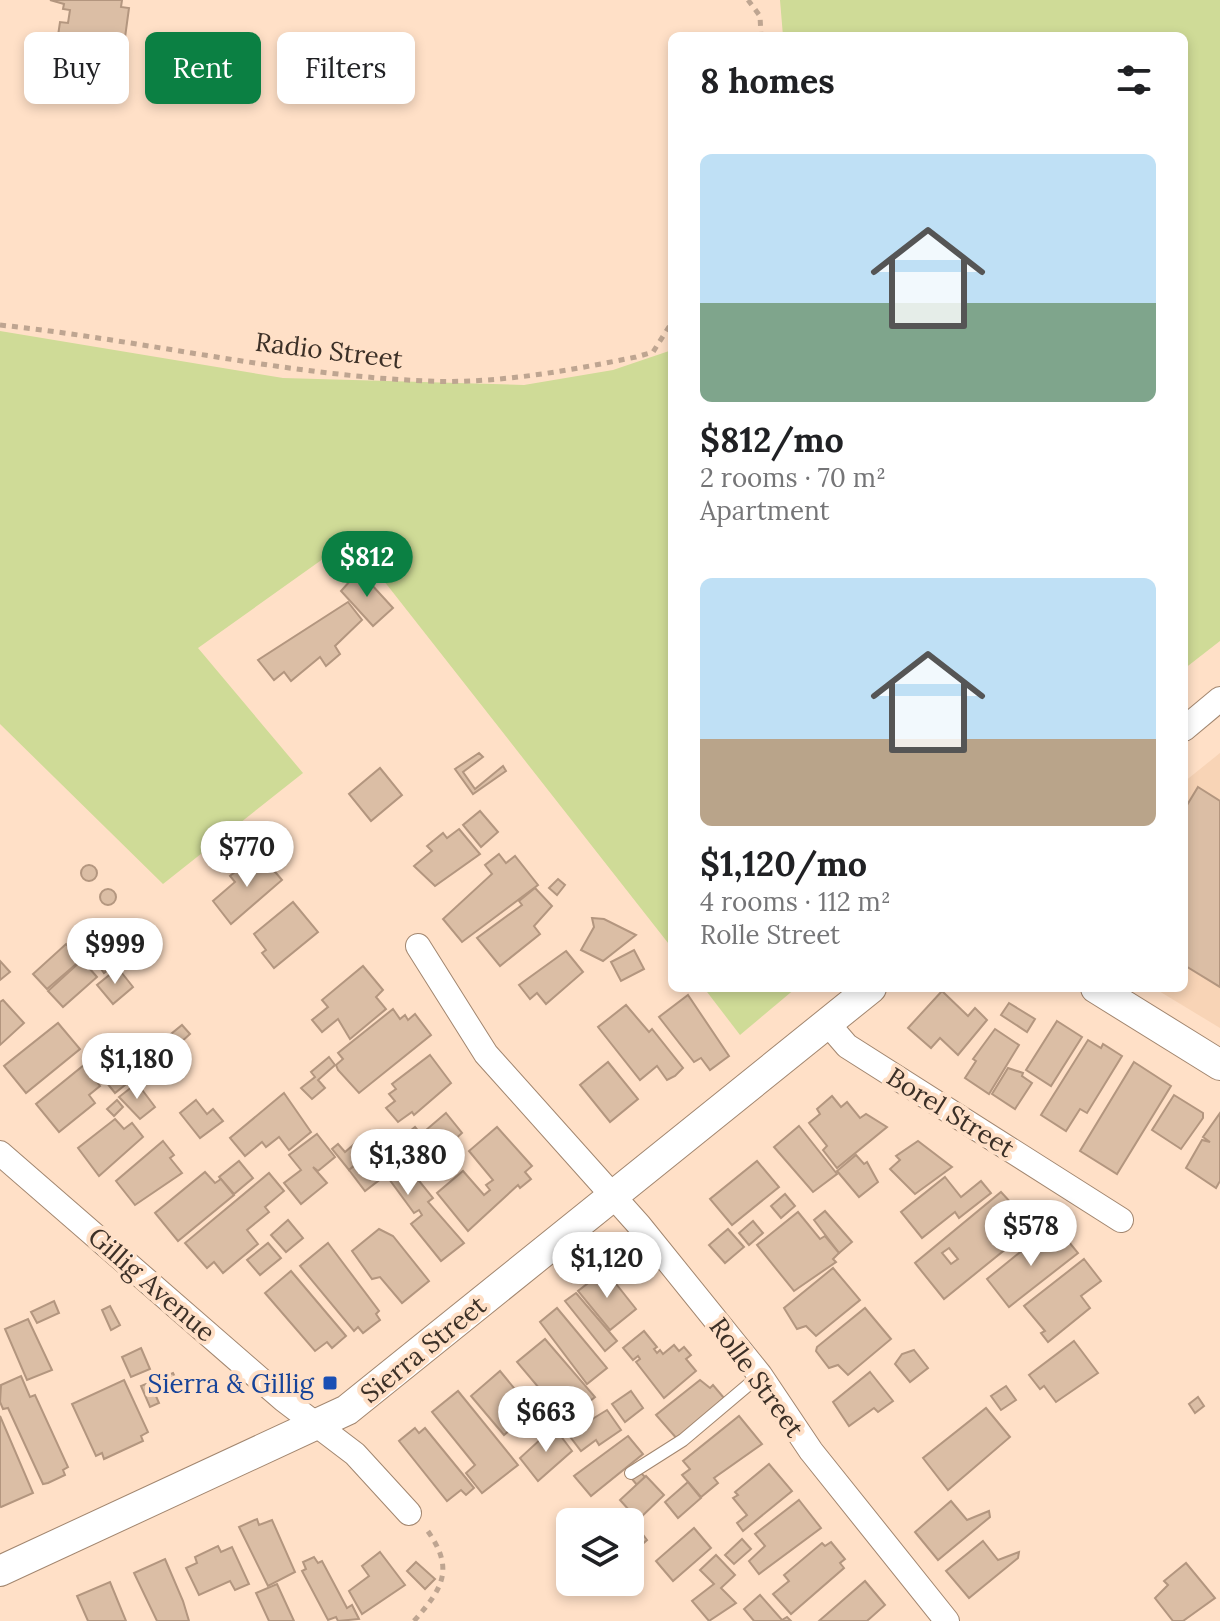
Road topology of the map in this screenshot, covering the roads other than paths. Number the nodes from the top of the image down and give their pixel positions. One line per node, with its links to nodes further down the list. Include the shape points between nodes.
1 (1220, 699): 2 (street)
2 (1188, 726)
3 (418, 946): 9 (street, Rolle Street, via 486,1054)
4 (866, 992): 6 (street, Sierra Street)
5 (1102, 992): 7 (street)
6 (828, 1024): 9 (street, Sierra Street); 10 (street, Borel Street, via 847,1046)
7 (1220, 1065)
8 (0, 1153): 12 (street, Gillig Avenue, via 284,1400)
9 (613, 1197): 11 (street, Rolle Street); 12 (street, Sierra Street, via 347,1410)
10 (1121, 1220)
11 (760, 1375): 13 (lane, via 683,1440); 16 (street, Rolle Street, via 811,1451)
12 (321, 1425): 14 (street, Gillig Avenue); 15 (street, Sierra Street)
13 (631, 1473)
14 (409, 1513)
15 (0, 1571)
16 (947, 1621)

